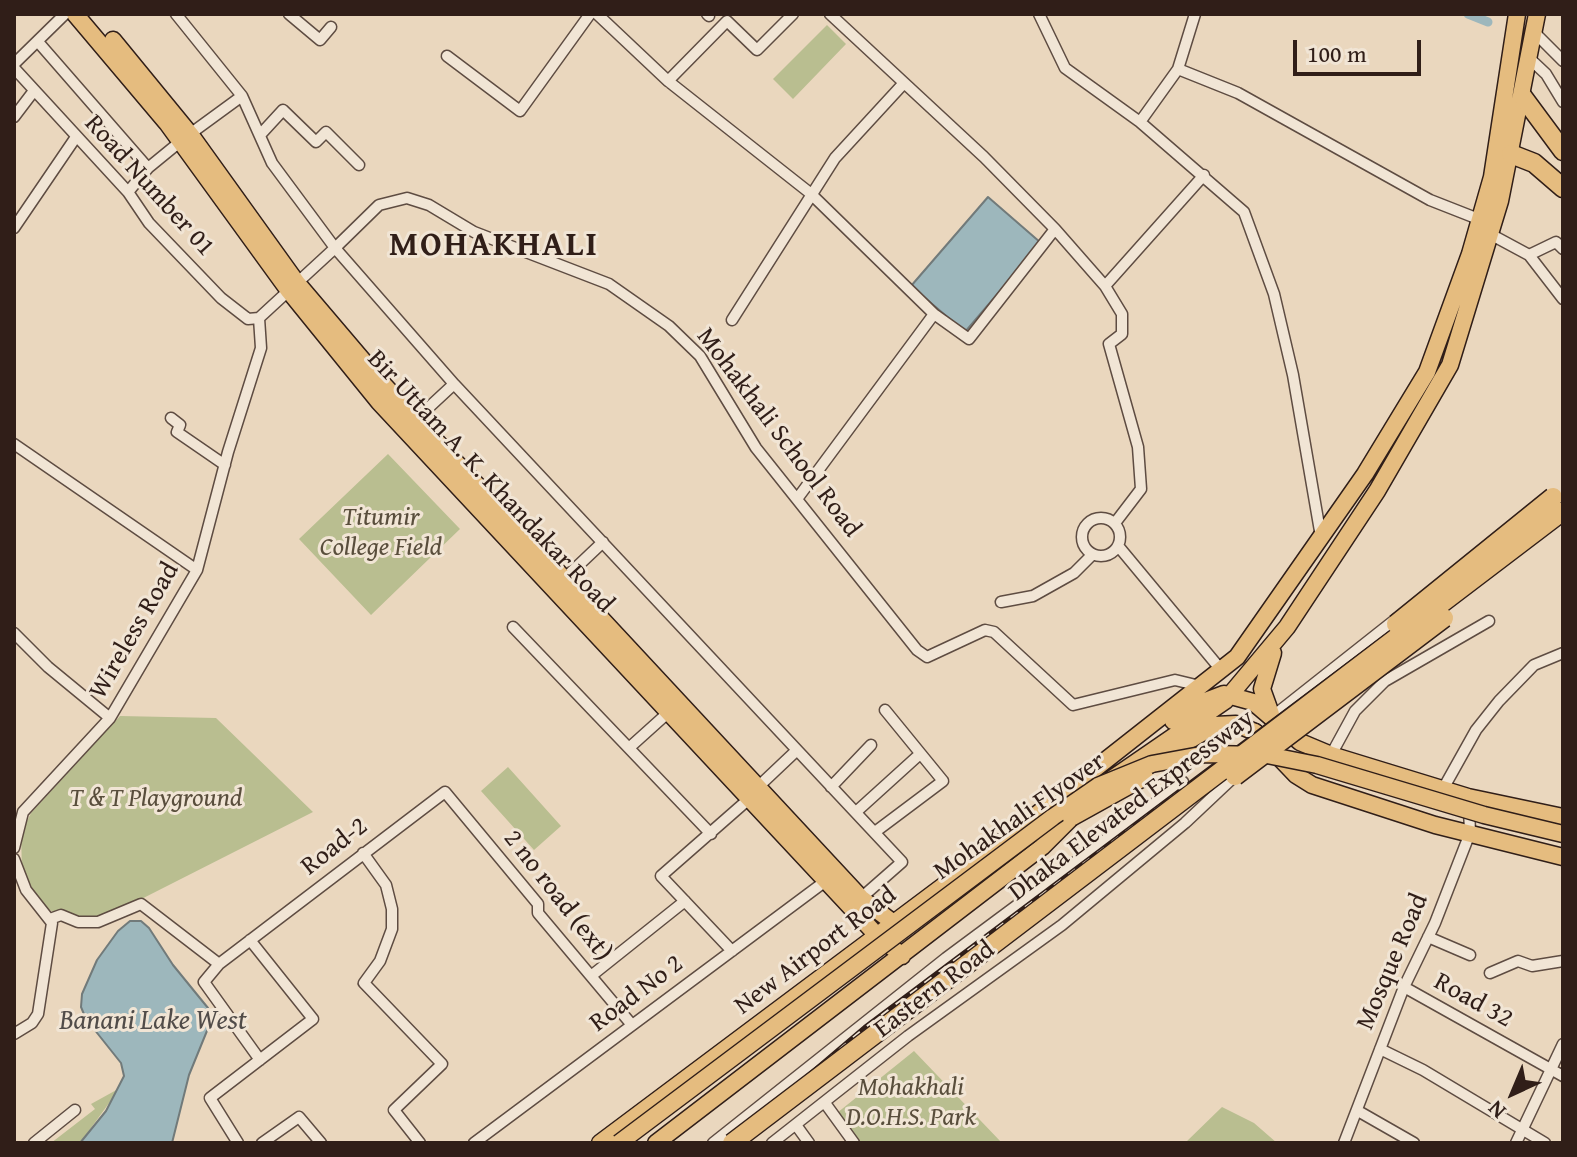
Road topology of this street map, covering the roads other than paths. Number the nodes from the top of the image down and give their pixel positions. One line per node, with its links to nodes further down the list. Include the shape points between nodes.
1 (65, 14): 17 (street)
2 (75, 14): 33 (main road, Bir Uttam A. K. Khandakar Road)
3 (89, 14): 33 (main road, Bir Uttam A. K. Khandakar Road)
4 (176, 14): 26 (street)
5 (289, 14): 15 (street, via 320,40)
6 (590, 14): 18 (street, via 520,111)
7 (793, 14): 23 (street, via 757,50 727,21)
8 (830, 14): 14 (street)
9 (1039, 14): 30 (street, via 1065,68)
10 (1195, 14): 22 (street)
11 (1517, 14): 42 (main road)
12 (1537, 14): 16 (main road)
13 (603, 16): 23 (street)
14 (843, 18): 24 (street)
15 (331, 27)
16 (1534, 32): 19 (main road); 20 (street)
17 (39, 43): 21 (street); 37 (street)
18 (447, 56)
19 (1529, 58): 27 (main road); 28 (street)
20 (1563, 61)
21 (14, 66): 25 (street, Road Number 01)
22 (1178, 69): 30 (street); 42 (street, via 1238,93)
23 (668, 81): 41 (street)
24 (904, 83): 41 (street); 44 (street)
25 (33, 92): 29 (street); 32 (street, Road Number 01)
26 (242, 96): 31 (street); 33 (street)
27 (1523, 97): 34 (highway); 35 (main road)
28 (1563, 102)
29 (14, 117)
30 (1140, 122): 38 (street)
31 (260, 135): 36 (street, via 283,110 316,142 326,132); 45 (street, via 272,163)
32 (76, 137): 40 (street, Road Number 01); 43 (street)
33 (185, 137): 37 (street); 49 (main road, Bir Uttam A. K. Khandakar Road)
34 (1563, 151)
35 (1511, 154): 39 (highway, via 1534,163); 42 (main road)
36 (359, 165)
37 (148, 168): 40 (street)
38 (1204, 175): 48 (street); 64 (street, via 1244,212 1274,294)
39 (1563, 188)
40 (128, 192): 52 (street, Road Number 01, via 149,223 221,298 248,319)
41 (810, 193): 51 (street); 53 (street)
42 (1486, 227): 47 (street); 64 (main road, New Airport Road, via 1427,372); 73 (main road, via 1450,365 1377,491)
43 (14, 228)
44 (1055, 229): 48 (street); 51 (street, via 969,339)
45 (335, 248): 49 (street, Mohakhali School Road); 54 (street); 60 (street, Mohakhali School Road, via 379,205 407,198 474,232 609,284 669,326 700,356 756,448)
46 (1563, 249): 47 (street, via 1556,242)
47 (1529, 255): 50 (street)
48 (1105, 286): 62 (street, via 1122,314 1122,334 1109,344 1138,447 1141,489)
49 (293, 287): 52 (street); 56 (main road, Bir Uttam A. K. Khandakar Road)
50 (1563, 299)
51 (934, 314): 60 (street)
52 (259, 318): 58 (street, Wireless Road, via 261,348)
53 (732, 320)
54 (454, 384): 56 (street); 65 (street)
55 (171, 418): 58 (street, via 180,425 177,432)
56 (410, 424): 69 (main road, Bir Uttam A. K. Khandakar Road); 80 (main road, Bir Uttam A. K. Khandakar Road)
57 (14, 444): 68 (street)
58 (225, 465): 68 (street, Wireless Road)
59 (1563, 488): 76 (highway, bridge, via 1403,618); 82 (street)
60 (797, 499): 77 (street, Mohakhali School Road, via 927,657 985,630 994,632 1073,705 1175,680)
61 (1563, 511): 76 (highway, Dhaka Elevated Expressway, bridge)
62 (1115, 523): 66 (street); 67 (street, via 1101,517 1089,521 1082,532 1083,545)
63 (1563, 523): 82 (street); 149 (highway, Dhaka Elevated Expressway, bridge)
64 (1321, 539): 77 (main road, New Airport Road, via 1246,647)
65 (603, 542): 69 (street); 86 (street)
66 (1119, 547): 67 (street, via 1104,557); 77 (street)
67 (1092, 555): 70 (street, via 1074,573 1033,596)
68 (197, 570): 81 (street, Wireless Road)
69 (564, 579): 93 (main road, Bir Uttam A. K. Khandakar Road)
70 (1001, 602)
71 (1489, 621): 88 (street, via 1385,681 1355,711)
72 (513, 627): 85 (street)
73 (1287, 627): 78 (main road); 82 (main road, via 1262,679)
74 (14, 633): 81 (street)
75 (1563, 653): 92 (street, via 1534,665 1499,701)
76 (1350, 672): 148 (highway, Dhaka Elevated Expressway, bridge)
77 (1212, 679): 89 (main road, New Airport Road)
78 (1231, 695): 82 (main road, via 1253,702); 89 (main road, via 1203,702); 103 (main road, via 1128,765)
79 (885, 710): 87 (street)
80 (670, 711): 85 (street); 93 (main road, Bir Uttam A. K. Khandakar Road)
81 (110, 718): 104 (street, Wireless Road, via 23,812)
82 (1275, 721): 88 (main road, via 1300,742)
83 (871, 745): 91 (street)
84 (1267, 746): 99 (main road, via 1312,785); 103 (main road, via 1255,732 1236,724 1207,727 1136,773); 132 (street, Eastern Road, via 1185,823 1062,925)
85 (630, 747): 100 (street)
86 (796, 751): 91 (street); 93 (street)
87 (920, 754): 96 (street); 98 (street, via 943,781)
88 (1331, 755): 92 (main road)
89 (1081, 780): 112 (main road, New Airport Road)
90 (1183, 782): 147 (street, via 946,958)
91 (831, 787): 96 (street)
92 (1443, 789): 95 (main road)
93 (755, 792): 100 (street); 108 (main road, Bir Uttam A. K. Khandakar Road); 109 (main road, Bir Uttam A. K. Khandakar Road)
94 (448, 793): 105 (street, Road-2, via 441,793); 123 (street, 2 no road (ext))
95 (1468, 797): 97 (main road); 99 (street, Mosque Road)
96 (856, 812): 98 (street)
97 (1563, 817)
98 (875, 832): 109 (street, via 902,862)
99 (1470, 833): 106 (main road); 114 (street, Mosque Road)
100 (711, 834): 110 (street, via 661,876)
101 (1563, 834): 144 (main road, Mohakhali Flyover, bridge, via 1289,759 1225,753 1152,764 1098,786 1053,817)
102 (1563, 843): 145 (main road, Mohakhali Flyover, bridge, via 1479,825 1278,766 1211,765 1147,776 1059,826)
103 (1042, 847): 116 (main road)
104 (14, 848)
105 (363, 853): 115 (street, Road-2); 141 (street, via 386,885 392,909 392,929 380,961 364,983 442,1064 394,1110)
106 (1563, 857)
107 (14, 859): 111 (street, via 19,878)
108 (827, 880): 113 (main road, Bir Uttam A. K. Khandakar Road); 117 (street, Road No 2)
109 (861, 898): 112 (main road, Bir Uttam A. K. Khandakar Road)
110 (685, 901): 117 (street); 123 (street)
111 (50, 919): 121 (street, via 61,915 98,922 141,904); 126 (street, via 38,1014)
112 (892, 923): 113 (main road, New Airport Road); 116 (main road, Bir Uttam A. K. Khandakar Road)
113 (876, 935): 119 (main road, Bir Uttam A. K. Khandakar Road); 143 (main road, New Airport Road)
114 (1428, 937): 118 (street); 124 (street, Mosque Road)
115 (250, 940): 121 (street, Road-2); 129 (street, via 313,1019)
116 (923, 940): 119 (main road)
117 (732, 951): 125 (street, Road No 2)
118 (1470, 955)
119 (902, 956): 146 (main road)
120 (1563, 961): 122 (street, via 1532,966 1518,961)
121 (219, 964): 129 (street, via 204,982)
122 (1490, 973)
123 (591, 976): 125 (street, 2 no road (ext))
124 (1404, 987): 128 (street, Mosque Road); 130 (street, Road 32)
125 (632, 1025): 142 (street, Road No 2)
126 (14, 1034)
127 (1563, 1044): 130 (street)
128 (1380, 1049): 134 (street, Mosque Road); 136 (street)
129 (260, 1060): 138 (street, via 210,1098)
130 (1551, 1069): 131 (street, Road 32); 136 (street)
131 (1563, 1076)
132 (825, 1103): 135 (street, Eastern Road); 152 (street)
133 (75, 1110): 137 (street)
134 (1358, 1111): 153 (street, Mosque Road); 154 (street)
135 (796, 1125): 150 (street, Eastern Road); 151 (street)
136 (1522, 1129): 155 (street); 156 (street)
137 (34, 1143)
138 (238, 1143)
139 (262, 1143): 140 (street, via 299,1117)
140 (321, 1143)
141 (420, 1143)
142 (474, 1143)
143 (600, 1143)
144 (619, 1143)
145 (637, 1143)
146 (656, 1143)
147 (713, 1143)
148 (732, 1143)
149 (753, 1143)
150 (772, 1143)
151 (809, 1143)
152 (854, 1143)
153 (1344, 1143)
154 (1414, 1143)
155 (1516, 1143)
156 (1545, 1143)

